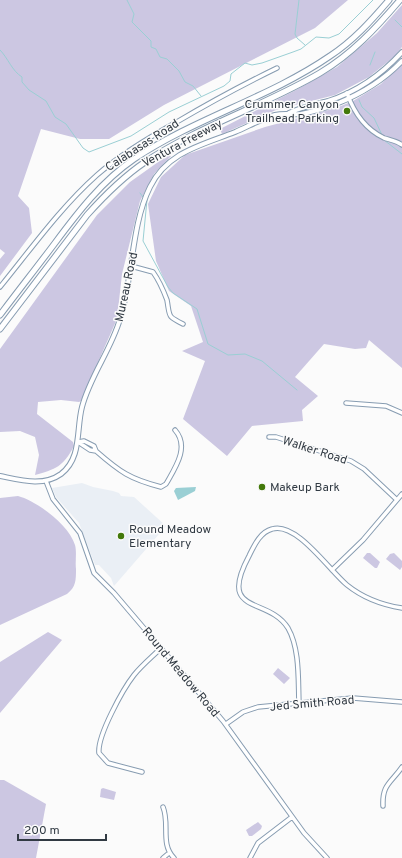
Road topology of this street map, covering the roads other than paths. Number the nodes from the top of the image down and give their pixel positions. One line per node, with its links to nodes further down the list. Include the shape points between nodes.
1 (389, 0): 11 (highway, Ventura Freeway, via 360,32 326,59 165,141 119,171 80,211)
2 (400, 0): 13 (highway, Ventura Freeway, via 351,52 320,73 175,145 131,172 87,215)
3 (401, 56): 5 (main road, Mureau Road, via 376,76); 6 (main road, Mureau Road, via 378,81)
4 (277, 68): 10 (street, Calabasas Road, via 153,135 107,166 78,193)
5 (347, 93): 6 (street); 7 (main road, Mureau Road)
6 (349, 98): 7 (main road, Mureau Road, via 300,114); 8 (street, via 358,118 382,137)
7 (289, 113): 9 (main road, Mureau Road, via 266,118 193,147 178,155 163,168 145,198)
8 (402, 145)
9 (131, 266): 12 (street, via 153,272 166,300 168,313 174,320); 18 (main road, Mureau Road, via 120,320 82,407)
10 (0, 287)
11 (0, 315)
12 (183, 324)
13 (0, 329)
14 (346, 403): 15 (street, via 386,406)
15 (402, 413)
16 (175, 430): 18 (street, via 181,452 166,484 161,487 138,481 122,473 96,451)
17 (268, 437): 22 (street, Walker Road, via 276,437 351,461)
18 (78, 442): 20 (main road, Mureau Road, via 73,459 66,469)
19 (0, 476): 20 (main road)
20 (46, 481): 25 (street, Round Meadow Road, via 53,499 80,533 95,574)
21 (402, 494): 22 (street)
22 (396, 500): 23 (street, via 363,540)
23 (332, 570): 24 (street, via 364,597); 27 (street, via 295,533 281,528 272,529 258,539 239,574 241,595 252,605 280,620 291,635)
24 (402, 608)
25 (161, 648): 28 (street, Round Meadow Road); 30 (street, via 124,690 98,742 98,753 108,763)
26 (402, 702): 27 (street, Jed Smith Road, via 353,698)
27 (300, 703): 28 (street, Jed Smith Road, via 248,709)
28 (226, 724): 33 (street, Round Meadow Road)
29 (402, 767): 31 (street, via 384,789)
30 (142, 772)
31 (383, 806)
32 (163, 807): 34 (street)
33 (292, 817): 37 (street, via 263,838 254,848); 38 (street, Round Meadow Road)
34 (169, 853): 35 (street); 36 (street)
35 (163, 858)
36 (174, 858)
37 (250, 858)
38 (327, 858)

